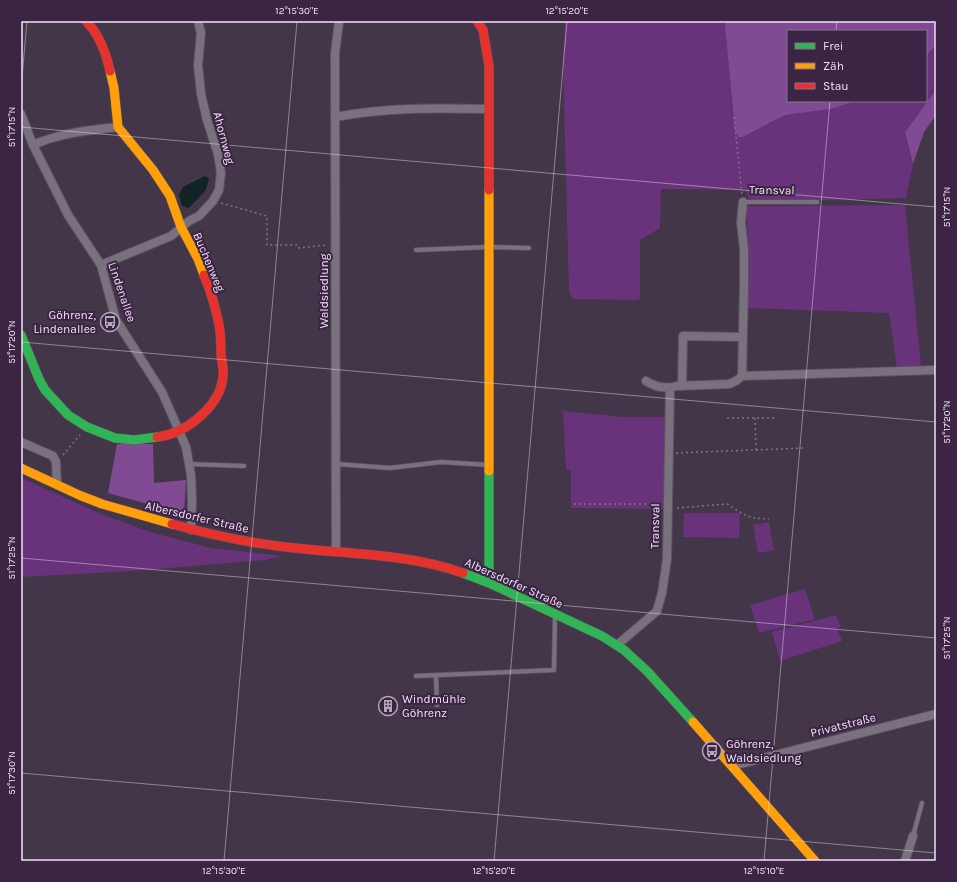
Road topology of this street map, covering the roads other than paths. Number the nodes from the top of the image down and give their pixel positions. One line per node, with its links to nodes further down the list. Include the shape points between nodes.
1 (86, 21): 8 (street, via 93,28 107,57 114,88)
2 (198, 21): 12 (street, Ahornweg, via 201,32 198,65 201,94 221,173 219,190 213,201 199,216)
3 (338, 21): 7 (street, Waldsiedlung)
4 (477, 21): 5 (street, via 483,30 489,66)
5 (489, 109): 7 (street, via 393,109); 13 (street)
6 (21, 114): 9 (street, Lindenallee)
7 (335, 117): 28 (street, Waldsiedlung)
8 (118, 127): 9 (street, via 78,132 43,140); 12 (street, Buchenweg, via 153,170 170,196)
9 (33, 145): 16 (street, Lindenallee, via 68,215)
10 (742, 202): 11 (lane, Transval); 18 (street, Transval)
11 (817, 202)
12 (181, 227): 16 (street, Ahornweg, via 171,236); 25 (street, Buchenweg, via 198,259 210,291 219,324 223,377 210,406 196,421)
13 (489, 247): 14 (lane); 15 (lane); 29 (street)
14 (529, 248)
15 (416, 250)
16 (101, 265): 25 (street, Lindenallee, via 116,320 162,392)
17 (21, 335): 19 (street, Buchenweg)
18 (743, 337): 21 (street, Transval); 23 (street, via 683,336)
19 (25, 354): 25 (street, Buchenweg, via 46,390 68,415 87,427 115,438 134,440 161,437)
20 (936, 370): 21 (street)
21 (742, 376): 23 (street, via 729,384)
22 (646, 381): 24 (street, via 653,386)
23 (682, 386): 24 (street)
24 (670, 388): 37 (street, Transval, via 665,573 662,593 657,611)
25 (179, 431): 27 (street, Lindenallee, via 186,447)
26 (21, 442): 32 (street, via 53,456 56,462)
27 (189, 464): 30 (lane); 33 (street, Lindenallee)
28 (336, 464): 29 (lane, via 390,468 441,462); 34 (street, Waldsiedlung)
29 (489, 465): 35 (street)
30 (244, 466)
31 (21, 468): 32 (street, Albersdorfer Straße)
32 (57, 485): 33 (street, Albersdorfer Straße, via 102,504)
33 (191, 530): 34 (street, Albersdorfer Straße, via 259,544)
34 (336, 552): 35 (street, Albersdorfer Straße, via 446,567)
35 (489, 583): 36 (street, Albersdorfer Straße)
36 (556, 614): 37 (street, Albersdorfer Straße); 39 (lane, via 554,670)
37 (617, 645): 42 (street, Albersdorfer Straße, via 647,671)
38 (416, 676): 39 (lane)
39 (436, 676): 40 (lane)
40 (437, 705)
41 (936, 714): 42 (street, Privatstraße)
42 (732, 766): 45 (street, Albersdorfer Straße)
43 (922, 803): 44 (lane)
44 (913, 836): 46 (street)
45 (815, 861)
46 (906, 861)

